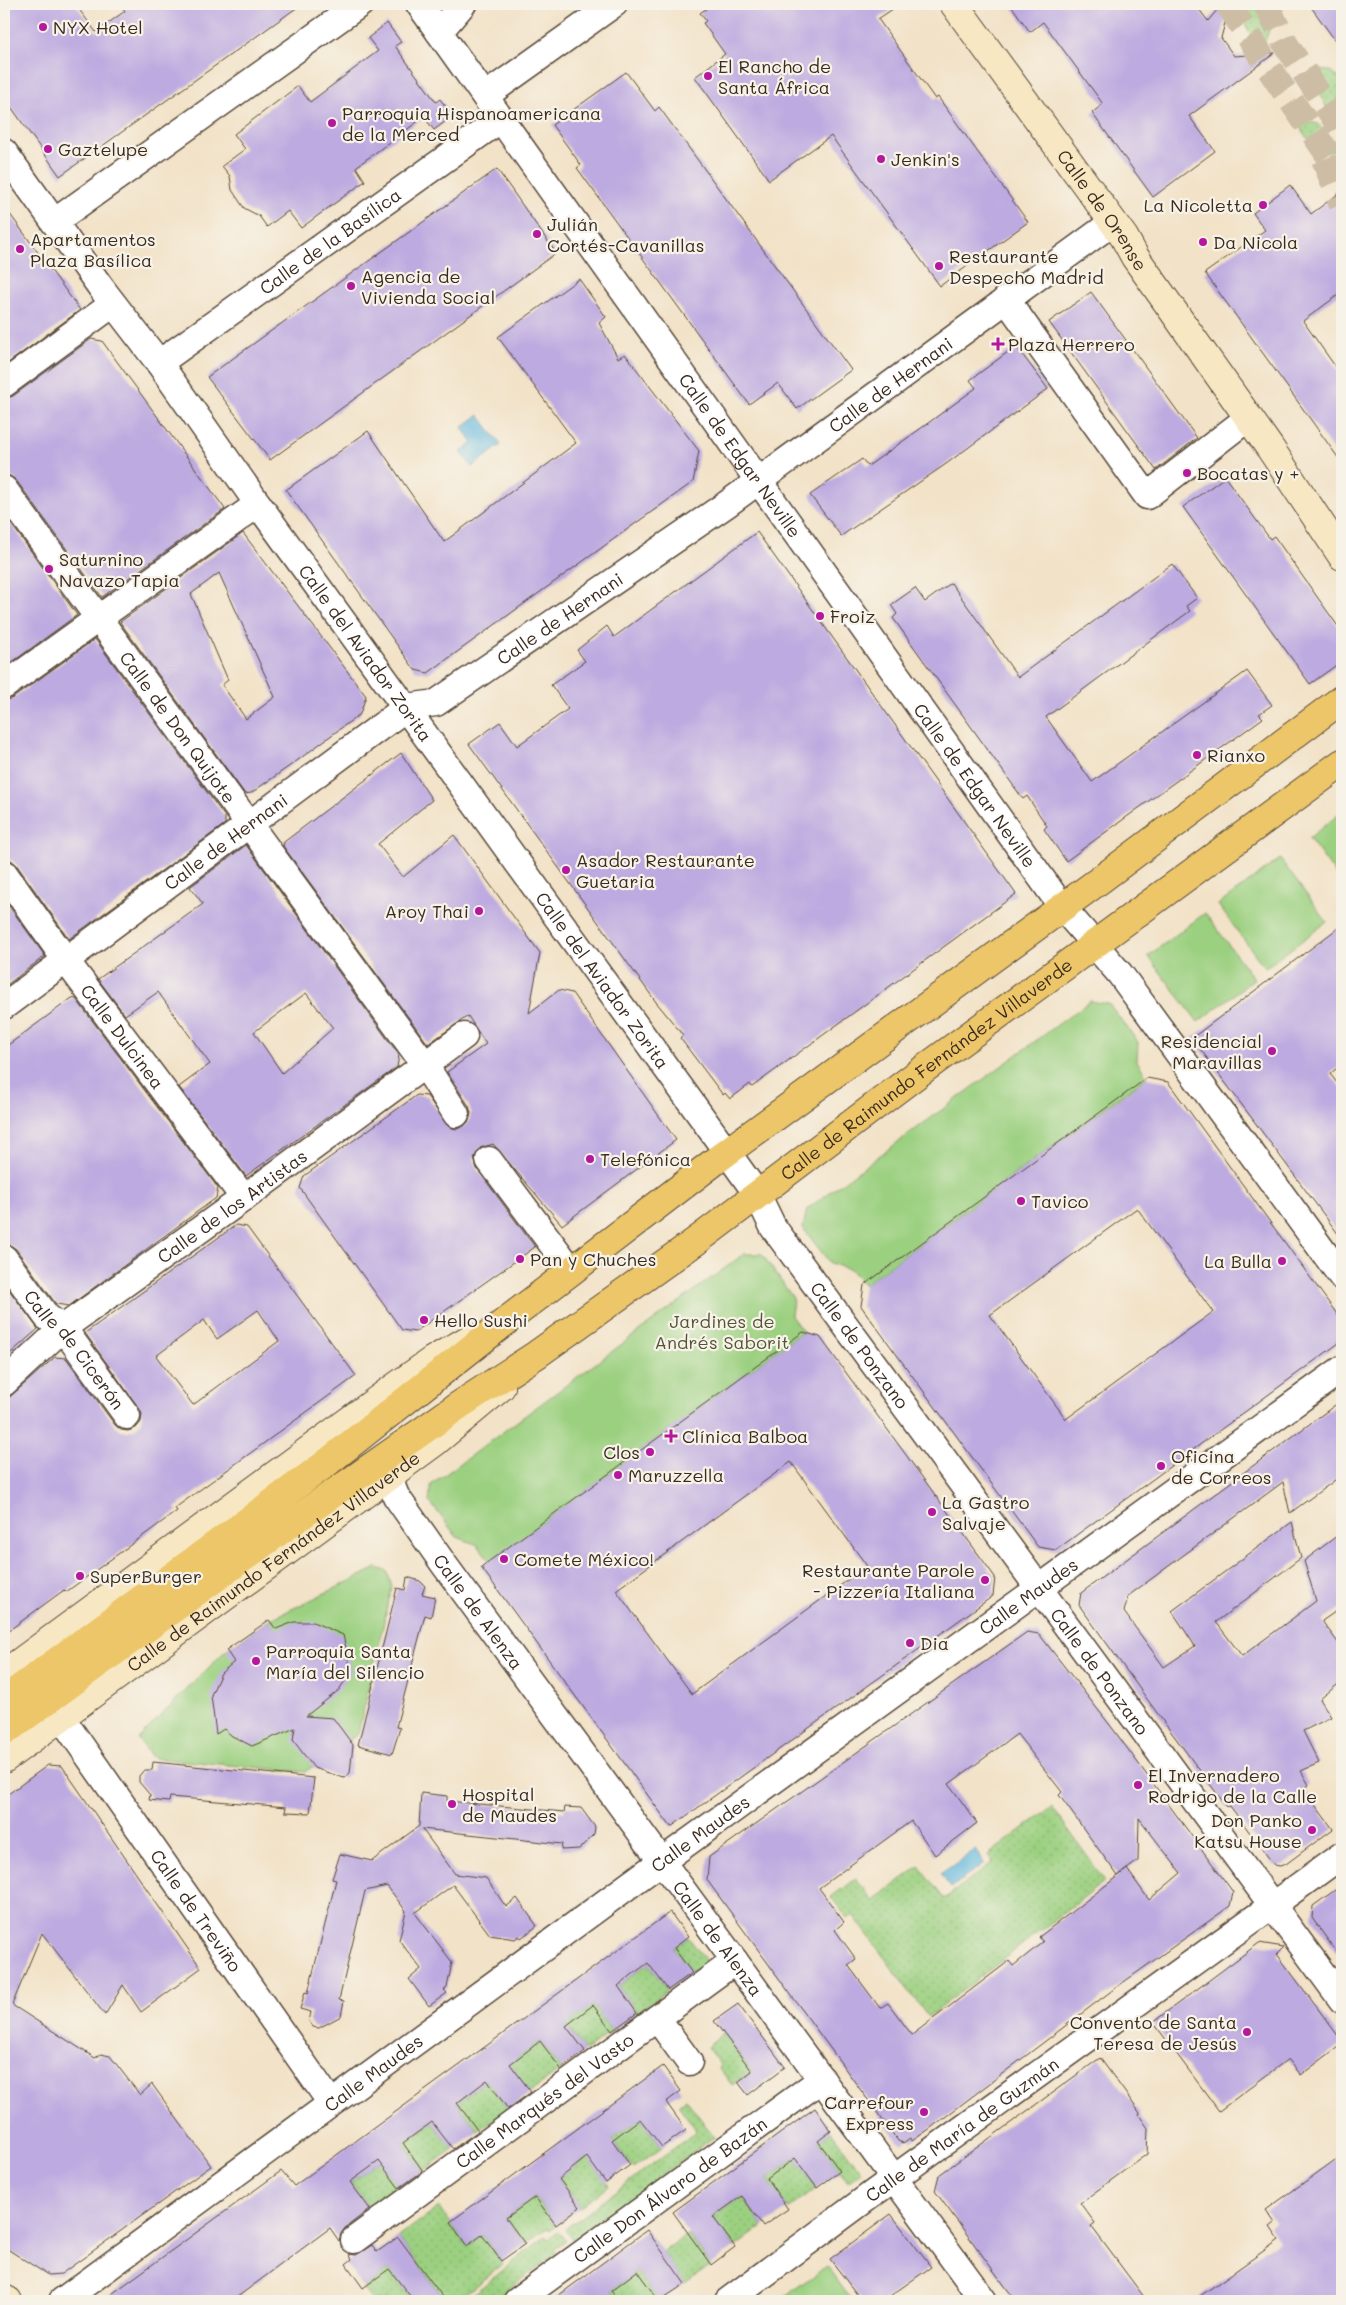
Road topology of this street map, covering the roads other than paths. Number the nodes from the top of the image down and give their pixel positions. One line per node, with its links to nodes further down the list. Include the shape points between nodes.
1 (360, 4): 10 (street)
2 (419, 4): 6 (street, Calle de Edgar Neville)
3 (462, 4): 6 (street)
4 (614, 4): 7 (street)
5 (954, 4): 11 (street, Calle de Orense)
6 (439, 32): 7 (street, Calle de Edgar Neville)
7 (485, 96): 8 (street, Calle de Edgar Neville)
8 (502, 119): 14 (street, Calle de la Basílica); 17 (street, Calle de Edgar Neville)
9 (4, 152): 10 (street, Calle del Aviador Zorita)
10 (54, 222): 13 (street, Calle del Aviador Zorita)
11 (1113, 222): 12 (street, Calle de Hernani); 16 (street, Calle de Orense)
12 (1006, 299): 16 (street, via 1147,496); 17 (street, Calle de Hernani)
13 (113, 304): 14 (street, Calle del Aviador Zorita); 15 (street)
14 (159, 363): 19 (street, Calle del Aviador Zorita)
15 (4, 384)
16 (1248, 418): 20 (street, Calle de Orense)
17 (758, 480): 24 (street, Calle de Hernani, via 436,703); 28 (street, Calle de Edgar Neville)
18 (4, 489): 21 (street, Calle de Don Quijote)
19 (258, 504): 21 (street); 24 (street, Calle del Aviador Zorita)
20 (1342, 556)
21 (98, 618): 22 (street); 26 (street, Calle de Don Quijote)
22 (4, 686)
23 (1342, 699): 28 (main road)
24 (407, 707): 26 (street, Calle de Hernani); 35 (street, Calle del Aviador Zorita)
25 (1342, 763): 29 (main road, Calle de Raimundo Fernández Villaverde)
26 (249, 823): 30 (street, Calle de Hernani); 33 (street, Calle de Don Quijote)
27 (4, 873): 30 (street, Calle Dulcinea)
28 (1062, 907): 29 (street); 35 (main road)
29 (1095, 943): 37 (main road, Calle de Raimundo Fernández Villaverde); 41 (street)
30 (66, 960): 31 (street, Calle de Hernani); 38 (street, Calle Dulcinea)
31 (4, 1006)
32 (464, 1036): 33 (street, Calle de los Artistas)
33 (425, 1065): 34 (street, Calle de Don Quijote); 38 (street, Calle de los Artistas)
34 (456, 1114)
35 (727, 1152): 37 (street); 40 (main road)
36 (489, 1160): 40 (street)
37 (756, 1194): 44 (main road, Calle de Raimundo Fernández Villaverde, via 699,1239); 49 (street, Calle de Ponzano, via 773,1227)
38 (244, 1198): 43 (street, Calle de los Artistas)
39 (4, 1258): 43 (street, Calle de Cicerón, via 47,1317)
40 (572, 1271): 42 (main road)
41 (1342, 1277)
42 (510, 1318): 50 (street, via 418,1371); 51 (main road, via 324,1465)
43 (63, 1328): 46 (street, Calle de los Artistas); 47 (street, Calle de Cicerón)
44 (536, 1355): 48 (street, Calle de Raimundo Fernández Villaverde, via 460,1424); 53 (main road, Calle de Raimundo Fernández Villaverde, via 450,1411)
45 (1342, 1369): 49 (street, Calle Maudes)
46 (4, 1383)
47 (127, 1416)
48 (393, 1474): 52 (street, Calle de Raimundo Fernández Villaverde); 56 (street, Calle de Alenza, via 393,1488 399,1501)
49 (1040, 1588): 56 (street, Calle Maudes); 57 (street, Calle de Ponzano)
50 (4, 1674)
51 (4, 1700)
52 (61, 1717): 54 (street, Calle de Raimundo Fernández Villaverde); 63 (street, Calle de Treviño)
53 (4, 1732)
54 (4, 1759)
55 (1342, 1855): 57 (street, Calle de María de Guzmán)
56 (662, 1861): 58 (street, Calle de Alenza); 63 (street, Calle Maudes)
57 (1273, 1906): 59 (street, Calle de Ponzano); 64 (street, Calle de María de Guzmán)
58 (735, 1961): 60 (street, Calle Marqués del Vasto); 62 (street, Calle de Alenza)
59 (1342, 2000)
60 (657, 2018): 61 (street); 65 (street, Calle Marqués del Vasto)
61 (696, 2070)
62 (822, 2079): 64 (street, Calle de Alenza); 69 (street, Calle Don Álvaro de Bazán)
63 (331, 2103): 68 (street, Calle Maudes)
64 (894, 2178): 70 (street, Calle de María de Guzmán); 71 (street, Calle de Alenza)
65 (354, 2240)
66 (4, 2299): 67 (street)
67 (8, 2301)
68 (62, 2301)
69 (517, 2301)
70 (728, 2301)
71 (984, 2301)

